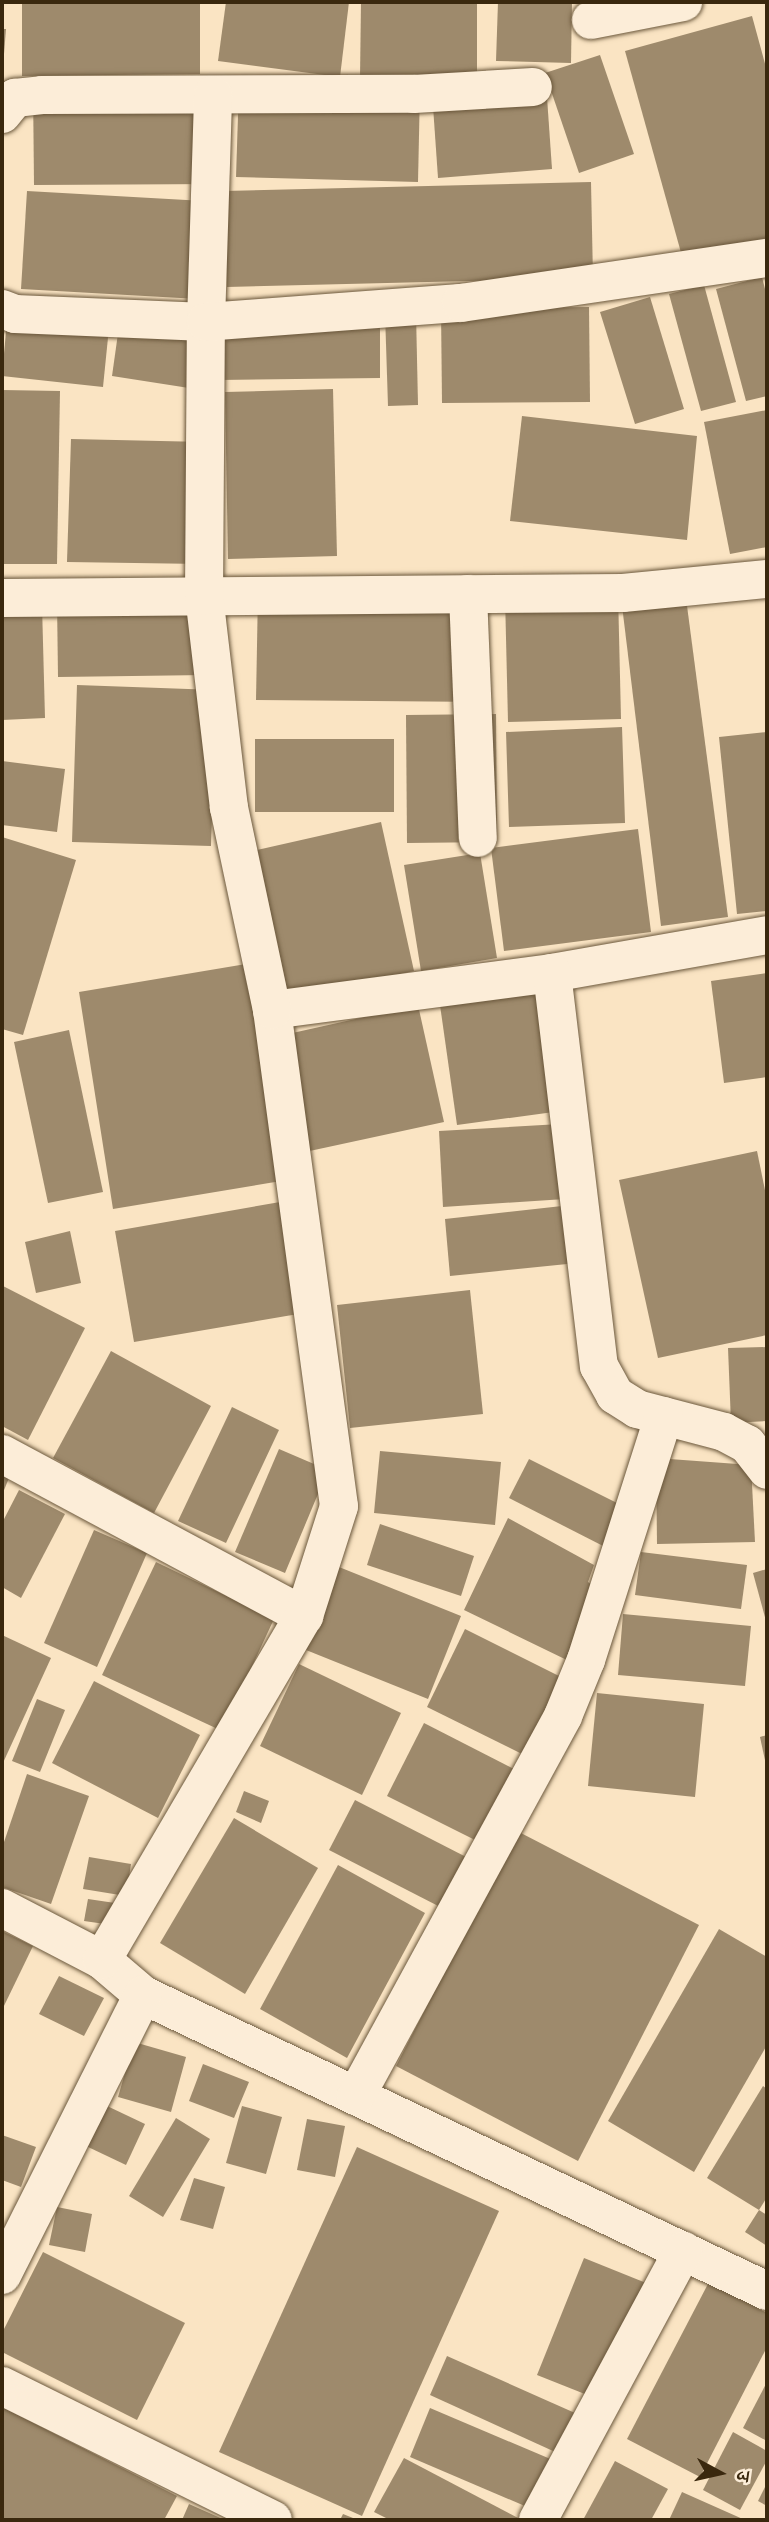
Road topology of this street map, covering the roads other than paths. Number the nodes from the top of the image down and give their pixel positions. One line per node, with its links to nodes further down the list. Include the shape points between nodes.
1 (683, 2): 2 (street)
2 (592, 20)
3 (533, 87): 4 (street, via 414,94)
4 (214, 95): 5 (street, via 42,95 15,98); 8 (street)
5 (2, 114)
6 (767, 258): 8 (street, via 461,303)
7 (2, 309): 8 (street, via 15,314)
8 (206, 322): 11 (street)
9 (767, 579): 10 (street, via 623,593)
10 (468, 594): 11 (street); 13 (street)
11 (204, 596): 12 (street); 16 (street, via 229,808)
12 (2, 598)
13 (478, 838)
14 (767, 935): 15 (street)
15 (552, 973): 16 (street); 17 (street, via 599,1366 615,1395 637,1409)
16 (272, 1010): 20 (street, via 339,1506)
17 (664, 1416): 19 (street, via 724,1432 747,1444); 24 (street, via 586,1660 563,1716)
18 (2, 1454): 20 (street)
19 (767, 1470)
20 (304, 1616): 22 (street)
21 (2, 1908): 22 (street)
22 (102, 1960): 23 (street)
23 (143, 1995): 24 (street); 26 (street)
24 (356, 2096): 25 (street)
25 (683, 2251): 27 (street); 30 (street)
26 (2, 2275)
27 (767, 2291)
28 (2, 2386): 29 (street)
29 (274, 2520)
30 (538, 2520)

